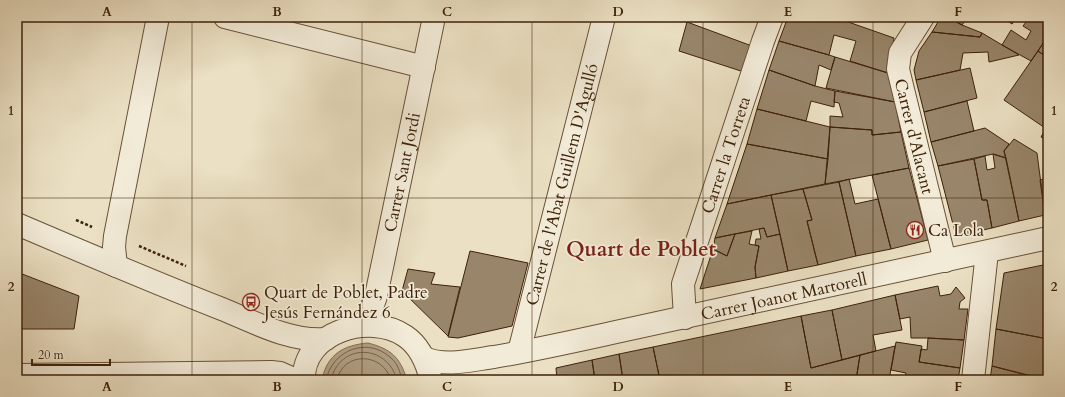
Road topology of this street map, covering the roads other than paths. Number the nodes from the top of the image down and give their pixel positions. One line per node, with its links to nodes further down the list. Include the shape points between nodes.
1 (158, 17): 12 (street, via 114,247)
2 (225, 17): 7 (street)
3 (434, 17): 7 (street, Carrer Sant Jordi)
4 (604, 17): 16 (street, Carrer de l'Abat Guillem D'Agulló)
5 (772, 17): 13 (street, Carrer la Torreta, via 684,284)
6 (923, 17): 11 (street, Carrer d'Alacant, via 900,53 898,69)
7 (424, 66): 14 (street, Carrer Sant Jordi, via 376,296 369,316)
8 (17, 224): 12 (street)
9 (1048, 238): 10 (street, Carrer Joanot Martorell)
10 (987, 252): 11 (street, Carrer Joanot Martorell); 23 (street)
11 (945, 261): 13 (street, Carrer Joanot Martorell)
12 (116, 266): 15 (street, via 287,335 306,340)
13 (685, 318): 16 (street, Carrer Joanot Martorell)
14 (362, 325): 15 (street, via 335,333); 17 (street, via 390,329 405,336)
15 (326, 339): 20 (street, via 310,355)
16 (519, 352): 17 (street, via 466,361 433,362); 22 (street)
17 (424, 358): 21 (street)
18 (17, 375): 19 (street, via 271,372)
19 (296, 380)
20 (304, 380)
21 (431, 380)
22 (444, 380)
23 (973, 380)

